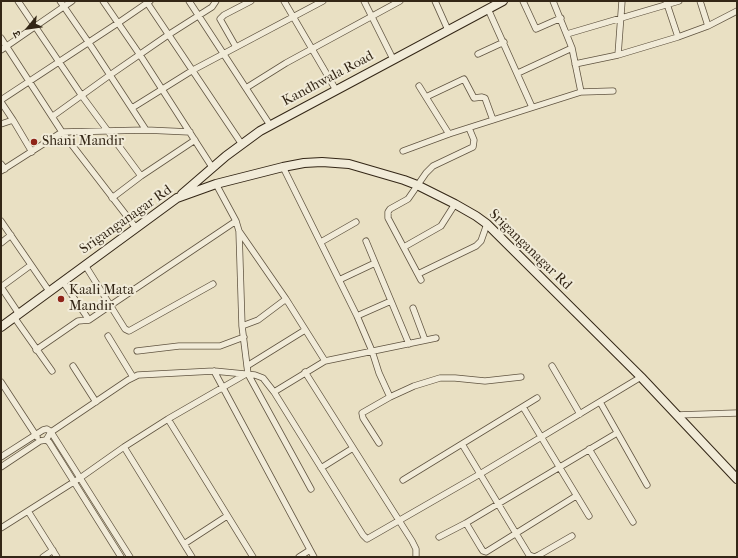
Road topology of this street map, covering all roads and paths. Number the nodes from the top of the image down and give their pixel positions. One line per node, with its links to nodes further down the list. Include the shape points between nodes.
1 (18, 1): 31 (street)
2 (60, 1): 21 (street)
3 (72, 1): 21 (street)
4 (103, 1): 29 (street)
5 (189, 1): 24 (street)
6 (216, 1): 24 (street)
7 (251, 1): 40 (street, via 224,15 220,20)
8 (284, 1): 26 (street)
9 (323, 1): 26 (street)
10 (364, 1): 25 (street)
11 (400, 1): 25 (street)
12 (435, 1): 32 (street)
13 (504, 1): 22 (main road, Kandhwala Road)
14 (523, 1): 27 (street, via 536,28)
15 (553, 1): 27 (street)
16 (622, 1): 28 (street)
17 (679, 1): 20 (street)
18 (700, 1): 30 (street)
19 (148, 2): 29 (street); 34 (street)
20 (667, 3): 28 (street); 35 (street)
21 (63, 6): 31 (street); 38 (street)
22 (488, 10): 32 (main road, Kandhwala Road); 37 (street)
23 (737, 11): 30 (street)
24 (199, 16): 34 (street); 44 (street)
25 (371, 16): 42 (street); 48 (street)
26 (293, 17): 40 (street); 42 (street)
27 (561, 18): 33 (street)
28 (621, 18): 33 (street); 47 (street)
29 (118, 23): 38 (street); 45 (street)
30 (708, 26): 35 (street)
31 (36, 28): 39 (street); 49 (street)
32 (448, 30): 48 (main road, Kandhwala Road)
33 (567, 34): 41 (street)
34 (168, 35): 45 (street); 51 (street)
35 (678, 37): 47 (street)
36 (1, 38): 39 (street)
37 (504, 42): 46 (street); 52 (street)
38 (89, 43): 49 (street); 53 (street)
39 (7, 47): 43 (street); 54 (street)
40 (236, 47): 44 (street)
41 (572, 48): 50 (street); 52 (street)
42 (312, 49): 56 (street); 58 (street)
43 (1, 50)
44 (223, 53): 51 (street); 56 (street)
45 (140, 54): 53 (street); 57 (street)
46 (478, 54)
47 (618, 55): 50 (street)
48 (393, 59): 58 (main road, Kandhwala Road)
49 (59, 62): 54 (street); 61 (street)
50 (575, 64): 60 (street)
51 (193, 70): 57 (street); 78 (street)
52 (518, 73): 64 (street)
53 (110, 75): 61 (street); 65 (street)
54 (30, 81): 63 (street); 66 (street)
55 (419, 86): 62 (street)
56 (246, 88): 70 (street)
57 (162, 89): 65 (street); 75 (street)
58 (336, 90): 70 (main road, Kandhwala Road)
59 (612, 91): 60 (street)
60 (582, 92): 64 (street)
61 (82, 96): 66 (street); 73 (street)
62 (426, 97): 68 (street, via 464,78 474,98 485,98); 76 (street)
63 (1, 101): 67 (street)
64 (532, 107): 68 (street)
65 (132, 108): 72 (street)
66 (52, 116): 74 (street)
67 (13, 120): 69 (street); 80 (street)
68 (493, 120): 71 (street)
69 (1, 124)
70 (270, 125): 78 (main road, Kandhwala Road)
71 (469, 128): 76 (street); 87 (street, via 474,140 473,147 433,166)
72 (146, 130): 73 (street); 75 (street)
73 (108, 131): 74 (street); 85 (street)
74 (62, 132): 80 (street); 88 (street)
75 (190, 132): 77 (street)
76 (449, 134): 79 (street)
77 (195, 140): 82 (street); 85 (street)
78 (241, 143): 82 (main road, Kandhwala Road)
79 (403, 151)
80 (32, 152): 84 (street)
81 (1, 164): 84 (street)
82 (212, 167): 89 (main road, Kandhwala Road)
83 (283, 167): 86 (main road, Sriganganagar Rd); 87 (main road, Sriganganagar Rd, via 322,162 349,164); 99 (street)
84 (3, 170)
85 (141, 176): 88 (street)
86 (216, 184): 89 (main road, Sriganganagar Rd); 92 (street)
87 (417, 186): 90 (main road, Sriganganagar Rd); 101 (street, via 408,199 388,212 388,218)
88 (112, 198): 95 (street)
89 (177, 198): 95 (main road, Sriganganagar Rd)
90 (455, 204): 94 (main road, Sriganganagar Rd); 101 (street, via 441,226)
91 (1, 221): 97 (street)
92 (236, 221): 96 (street); 114 (street)
93 (356, 222): 99 (street)
94 (486, 224): 105 (street, via 481,241 476,246); 140 (main road, Sriganganagar Rd)
95 (136, 228): 104 (main road, Sriganganagar Rd)
96 (239, 231): 112 (street); 119 (street)
97 (10, 236): 100 (street); 103 (street)
98 (366, 241): 102 (street)
99 (321, 242): 106 (street)
100 (1, 243)
101 (404, 247): 105 (street)
102 (375, 263): 106 (street); 113 (street)
103 (31, 265): 110 (street); 111 (street)
104 (84, 265): 108 (main road, Sriganganagar Rd); 114 (street)
105 (418, 274): 107 (street)
106 (339, 280): 117 (street)
107 (421, 280)
108 (62, 282): 111 (main road, Sriganganagar Rd); 118 (street)
109 (213, 284): 114 (street, via 129,331 125,329)
110 (1, 287): 116 (street)
111 (50, 291): 116 (main road, Sriganganagar Rd)
112 (286, 299): 119 (street, via 258,320); 121 (street)
113 (391, 301): 117 (street); 126 (street)
114 (111, 305): 118 (street)
115 (413, 308): 125 (street)
116 (16, 316): 120 (main road, Sriganganagar Rd); 127 (street)
117 (357, 316): 129 (street)
118 (89, 320): 127 (street, via 78,321)
119 (242, 326): 123 (street)
120 (1, 327)
121 (305, 330): 130 (street); 132 (street)
122 (108, 336): 138 (street)
123 (244, 337): 128 (street, via 220,346 179,346); 132 (street)
124 (436, 338): 125 (street)
125 (425, 340): 126 (street)
126 (409, 344): 129 (street)
127 (36, 350): 134 (street)
128 (137, 351)
129 (372, 351): 130 (street); 144 (street)
130 (325, 360): 136 (street)
131 (73, 366): 146 (street)
132 (247, 366): 137 (street)
133 (552, 366): 150 (street)
134 (52, 371)
135 (214, 371): 137 (street); 138 (street, via 143,374); 142 (street)
136 (305, 372): 143 (street); 161 (street)
137 (247, 374): 142 (street); 143 (street, via 263,378); 173 (street)
138 (133, 377): 146 (street)
139 (521, 377): 144 (street, via 485,382 440,378 423,382)
140 (641, 377): 147 (street); 151 (main road, Sriganganagar Rd)
141 (1, 382): 155 (street)
142 (223, 388): 152 (street); 188 (street)
143 (274, 392): 166 (street)
144 (390, 397): 158 (street, via 362,413)
145 (537, 398): 148 (street)
146 (96, 402): 153 (street)
147 (600, 402): 150 (street); 154 (street)
148 (523, 407): 156 (street); 159 (street)
149 (737, 413): 151 (street)
150 (580, 414): 156 (street)
151 (677, 415): 169 (main road, Sriganganagar Rd)
152 (168, 419): 160 (street); 177 (street)
153 (51, 432): 155 (street, via 45,429); 157 (street); 168 (street)
154 (617, 433): 162 (street); 172 (street)
155 (36, 434): 157 (street); 163 (street)
156 (541, 437): 165 (street); 167 (street)
157 (43, 440): 164 (street); 171 (street, via 51,444)
158 (380, 442)
159 (462, 444): 167 (street); 170 (street)
160 (124, 447): 168 (street); 186 (street)
161 (353, 448): 166 (street); 179 (street)
162 (589, 449): 165 (street); 180 (street)
163 (1, 457)
164 (1, 466)
165 (559, 467): 174 (street); 175 (street)
166 (321, 468): 179 (street, via 365,538)
167 (480, 474): 175 (street); 179 (street)
168 (80, 478): 171 (street); 192 (street)
169 (737, 479)
170 (403, 480)
171 (74, 482): 176 (street); 191 (street)
172 (647, 485)
173 (311, 488)
174 (576, 496): 178 (street); 183 (street)
175 (498, 504): 181 (street); 183 (street)
176 (28, 511): 182 (street); 187 (street)
177 (228, 516): 186 (street); 194 (street)
178 (589, 516)
179 (399, 520): 197 (street, via 414,546)
180 (633, 522)
181 (466, 523): 183 (street, via 483,551); 185 (street)
182 (1, 528)
183 (516, 533): 184 (street, via 531,557)
184 (572, 536)
185 (439, 537)
186 (184, 544): 193 (street)
187 (53, 550): 189 (street); 190 (street)
188 (310, 550): 195 (street); 196 (street)
189 (43, 557)
190 (58, 557)
191 (121, 557)
192 (130, 557)
193 (192, 557)
194 (253, 557)
195 (299, 557)
196 (314, 557)
197 (416, 557)

